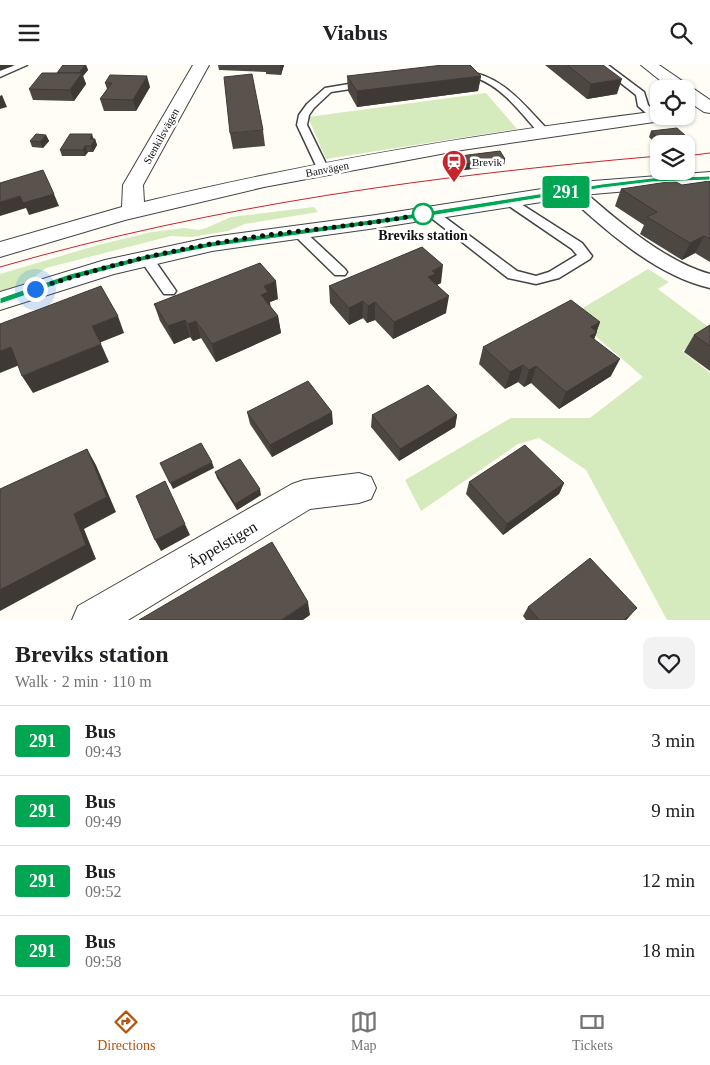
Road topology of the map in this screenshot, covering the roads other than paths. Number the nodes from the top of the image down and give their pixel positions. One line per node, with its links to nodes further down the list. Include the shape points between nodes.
1 (24, 65): 5 (lane)
2 (201, 65): 19 (street, Stenkilsvägen, via 133,185)
3 (602, 65): 11 (lane, via 641,94 643,106)
4 (649, 65): 7 (street)
5 (0, 74)
6 (445, 74): 14 (lane, via 464,73 487,78)
7 (670, 80)
8 (379, 82): 15 (lane, via 328,90 304,115 302,125)
9 (695, 98): 10 (street)
10 (710, 109): 12 (street)
11 (650, 111)
12 (695, 112)
13 (650, 118): 14 (street, Banvägen)
14 (545, 133): 15 (street, Banvägen)
15 (323, 170): 19 (street, Banvägen)
16 (710, 178): 17 (street, via 652,180)
17 (573, 191): 18 (street); 25 (street, via 600,217 656,256)
18 (510, 201): 20 (street); 20 (lane, via 577,246 585,257 554,275 536,280 514,275)
19 (134, 211): 22 (street, Banvägen)
20 (432, 213): 21 (street)
21 (298, 232): 23 (street); 24 (lane)
22 (0, 250)
23 (146, 257): 26 (lane); 27 (street, via 70,277)
24 (340, 272)
25 (710, 281)
26 (169, 291)
27 (0, 301)
28 (359, 488): 29 (street, Äppelstigen, via 304,495)
29 (92, 620)

